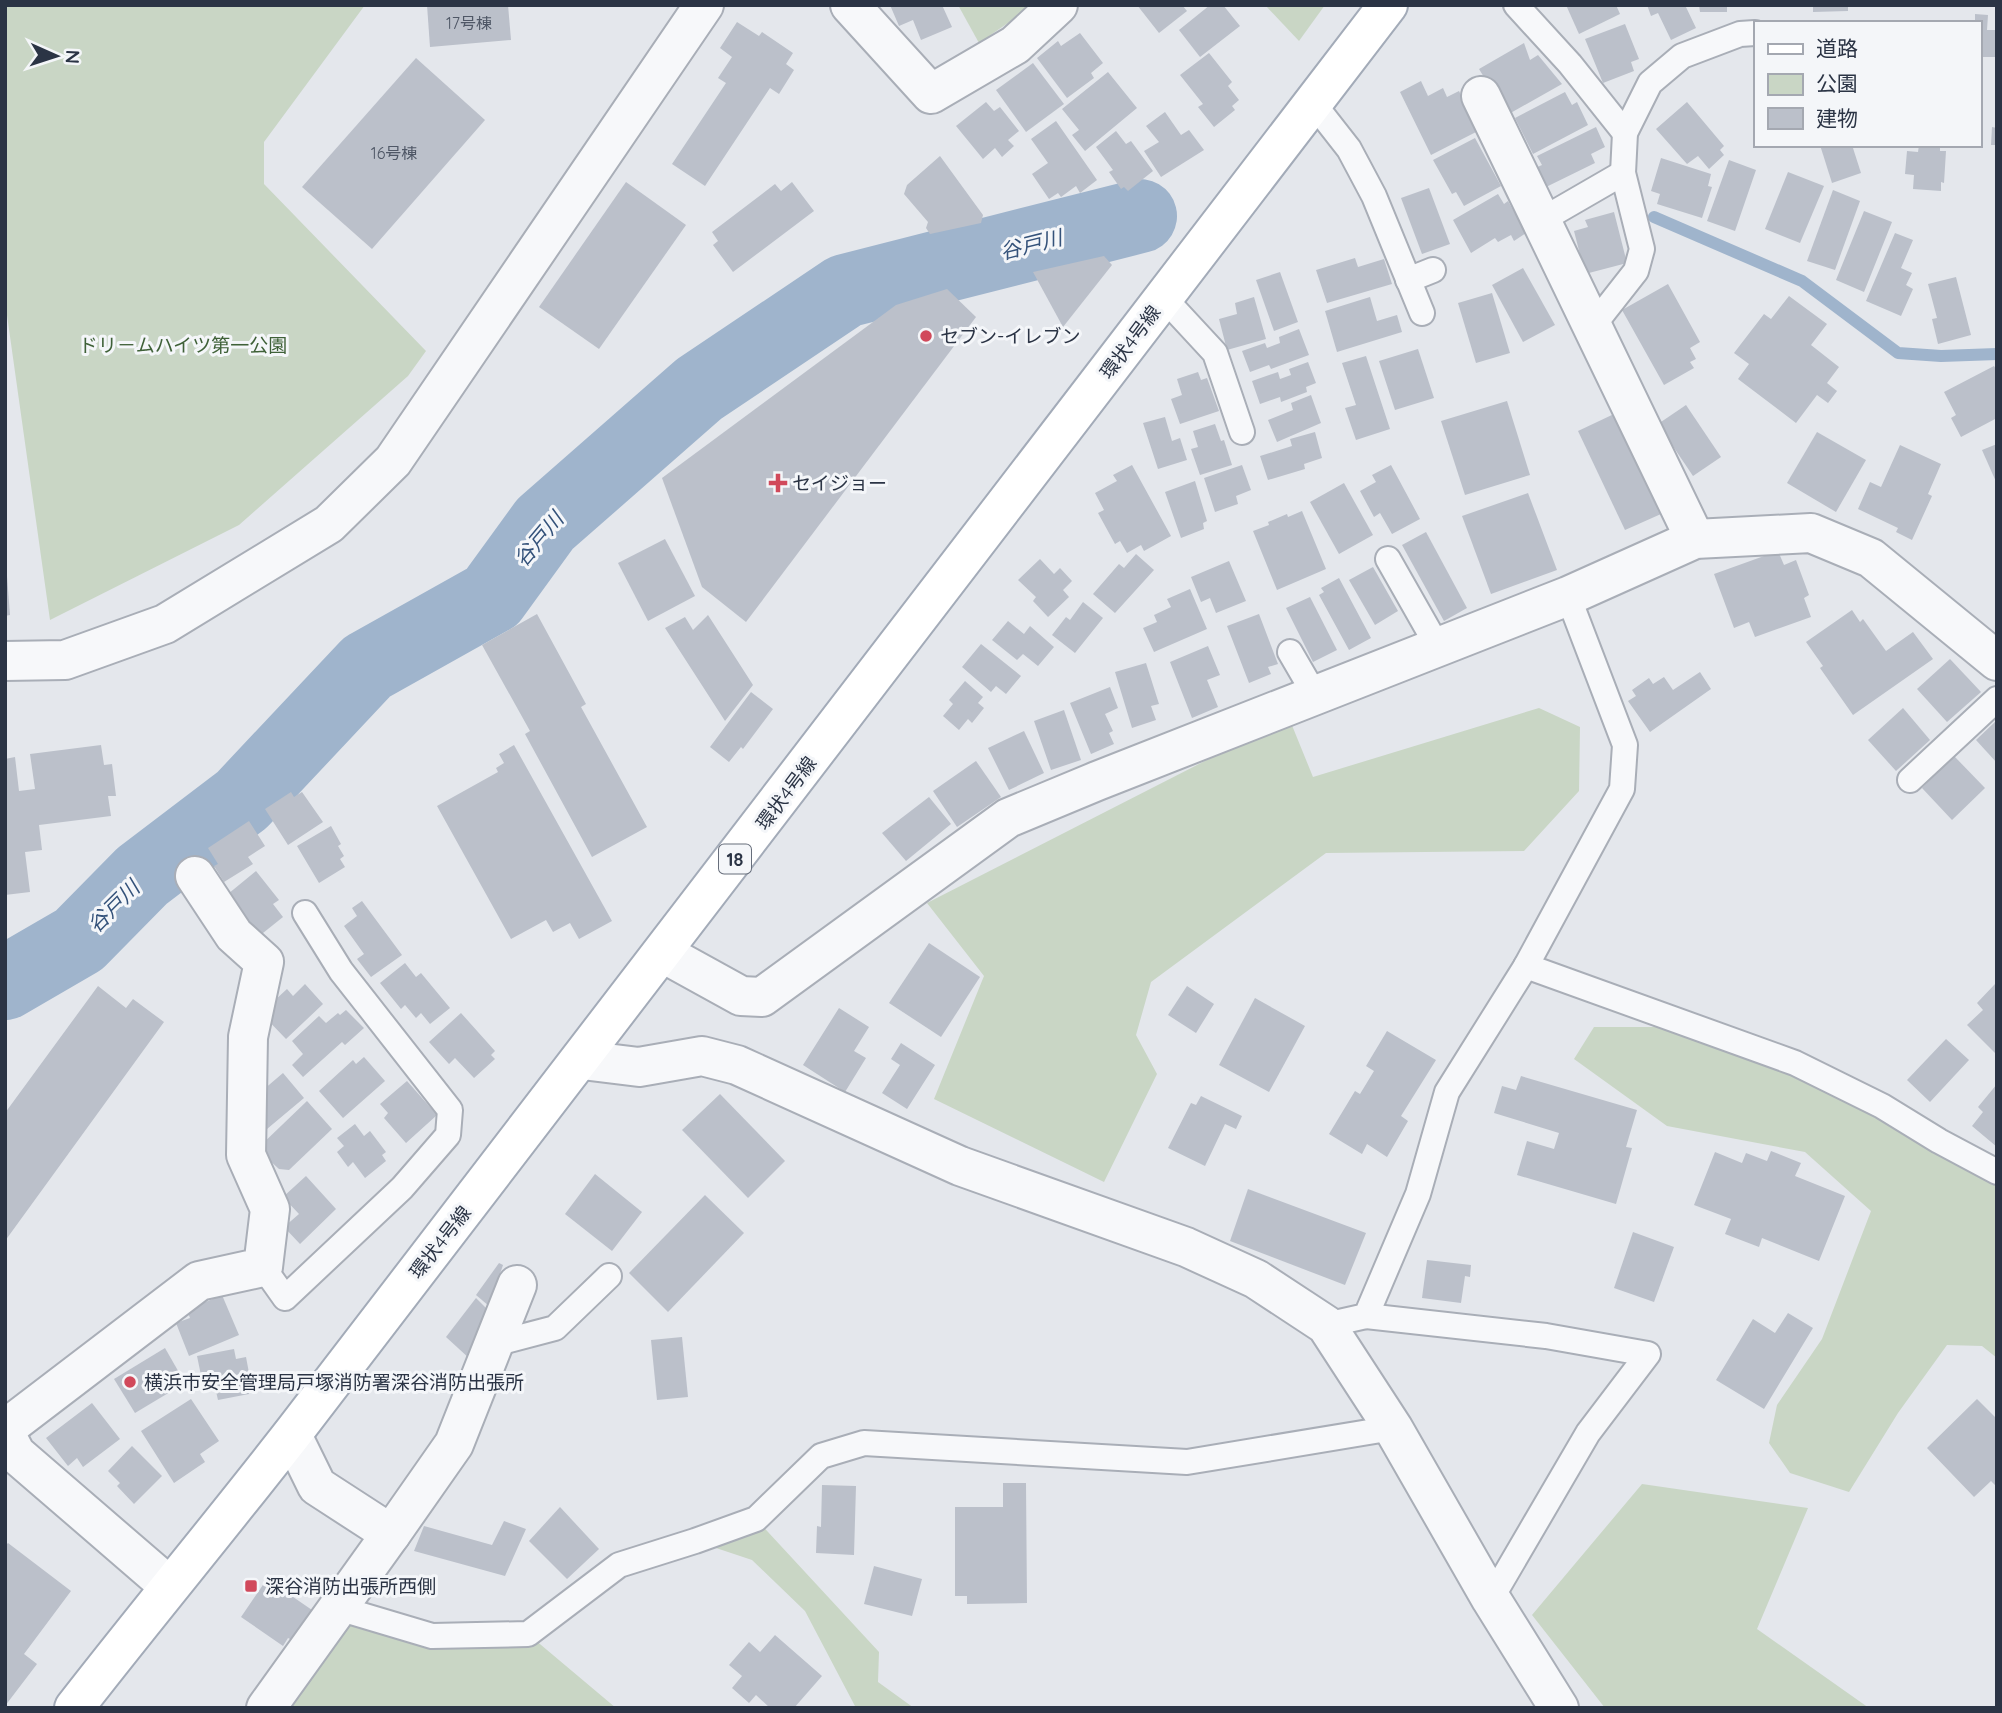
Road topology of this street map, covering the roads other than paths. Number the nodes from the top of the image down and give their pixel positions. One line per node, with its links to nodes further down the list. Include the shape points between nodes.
1 (704, 5): 23 (street, via 393,461 329,524 165,624 65,660)
2 (850, 5): 3 (street, via 932,94 1016,45)
3 (1058, 5)
4 (1388, 5): 8 (main road, 環状4号線 / 18)
5 (1516, 5): 9 (lane)
6 (1754, 33): 9 (lane, via 1682,56 1650,83)
7 (1481, 96): 11 (street)
8 (1313, 103): 13 (lane, via 1349,149); 14 (main road, 環状4号線 / 18)
9 (1625, 133): 10 (lane)
10 (1623, 173): 11 (lane); 16 (lane, via 1642,249 1636,271)
11 (1540, 221): 16 (street)
12 (1433, 270): 13 (lane)
13 (1408, 279): 15 (lane)
14 (1164, 298): 17 (lane, via 1215,353); 30 (main road, 環状4号線 / 18)
15 (1422, 313)
16 (1592, 327): 18 (street)
17 (1242, 432)
18 (1695, 539): 20 (street); 24 (street, via 1811,533 1871,558)
19 (1388, 559): 21 (lane)
20 (1568, 596): 21 (street); 31 (lane, via 1625,745 1622,789)
21 (1438, 647): 25 (street)
22 (1290, 652): 25 (lane)
23 (5, 661)
24 (1997, 661)
25 (1315, 695): 30 (street, via 1009,818 762,997 741,996)
26 (1997, 699): 27 (lane)
27 (1910, 780)
28 (195, 876): 34 (street, via 234,935 264,962 248,1037 246,1155 270,1209)
29 (305, 913): 34 (lane, via 341,971 450,1110 449,1135 402,1188 285,1298)
30 (663, 953): 32 (main road, 環状4号線 / 18)
31 (1526, 966): 33 (lane, via 1795,1063); 37 (lane, via 1447,1092 1418,1194)
32 (582, 1060): 38 (street, via 639,1067 702,1056 737,1065 960,1166 1198,1253 1256,1279); 42 (main road, 環状4号線 / 18)
33 (1997, 1172)
34 (263, 1268): 41 (street, via 199,1281)
35 (609, 1276): 39 (lane, via 555,1328)
36 (517, 1285): 39 (street)
37 (1366, 1316): 38 (lane); 45 (lane, via 1546,1336 1648,1354 1588,1433)
38 (1326, 1325): 40 (street)
39 (494, 1344): 43 (street, via 453,1444)
40 (1393, 1428): 45 (street); 46 (lane, via 1187,1462 863,1443 821,1457 755,1519 619,1565 528,1634 432,1636)
41 (5, 1431): 44 (street, via 16,1454)
42 (292, 1435): 43 (street, via 317,1486); 44 (main road, 環状4号線 / 18)
43 (391, 1534): 46 (street)
44 (169, 1586): 47 (main road, 環状4号線 / 18)
45 (1491, 1599): 49 (street)
46 (338, 1608): 48 (street)
47 (74, 1708)
48 (266, 1708)
49 (1559, 1708)

